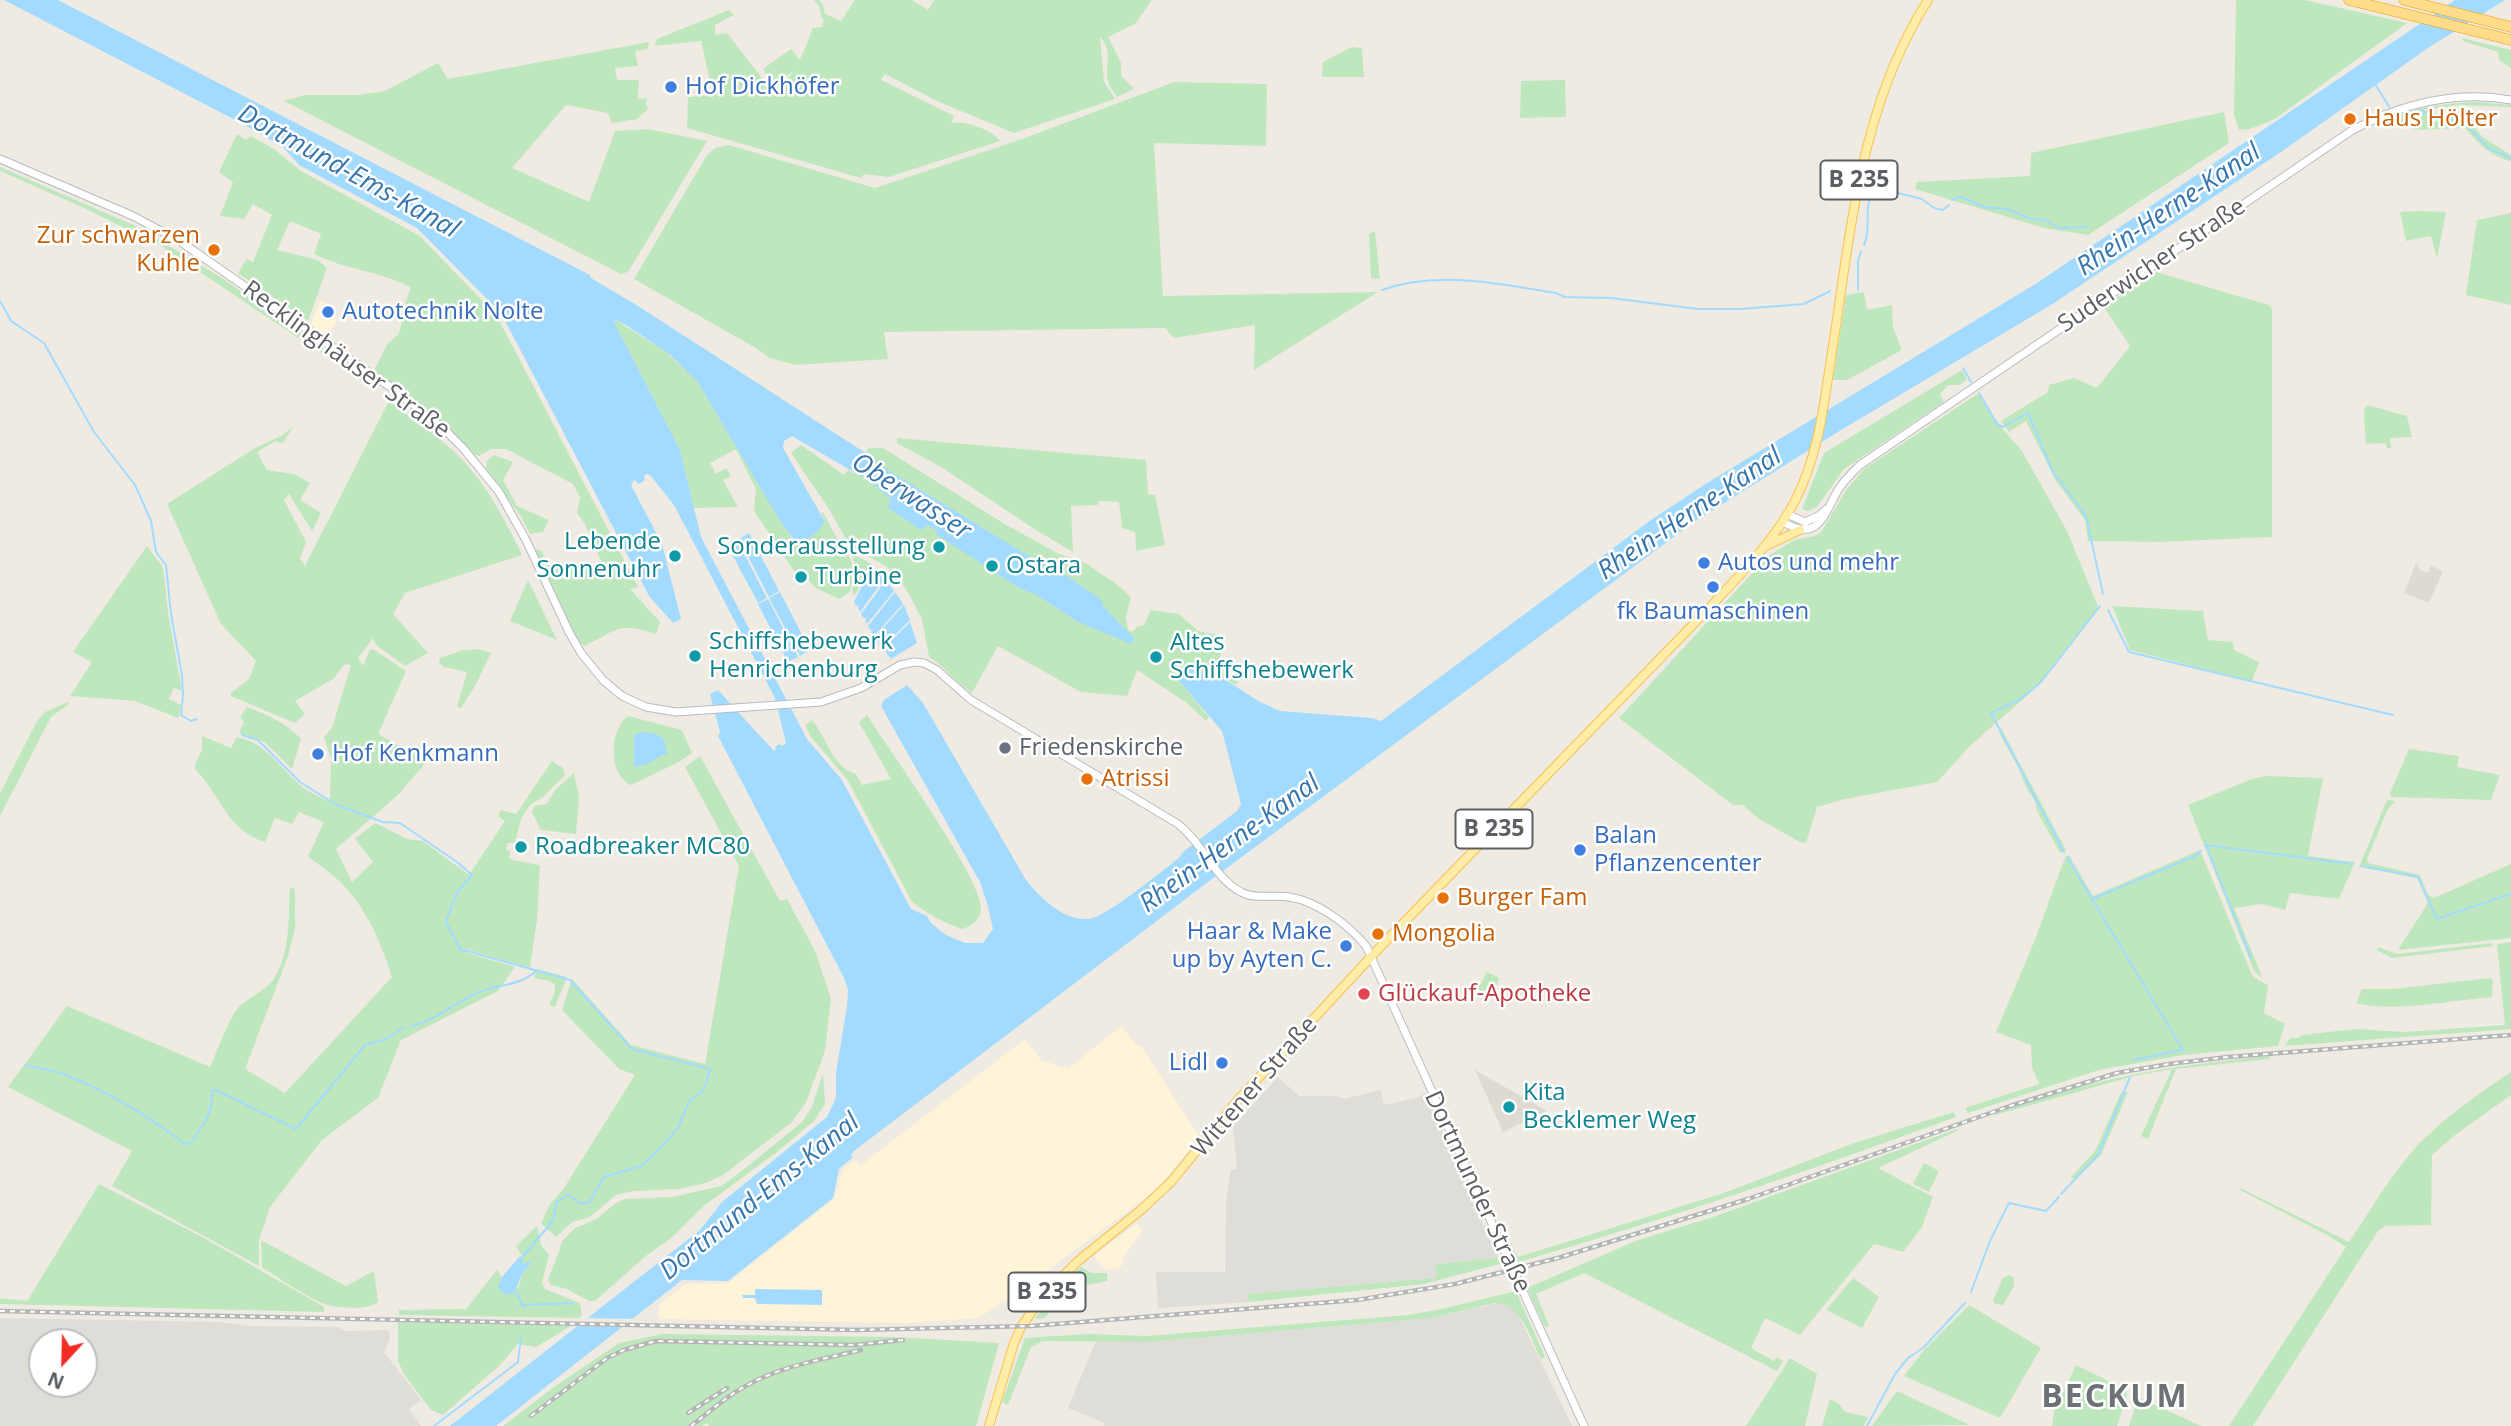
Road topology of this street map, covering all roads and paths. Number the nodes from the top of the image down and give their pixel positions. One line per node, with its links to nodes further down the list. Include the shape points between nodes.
1 (1927, 0): 9 (main road, B 235, via 1892,67 1869,137 1826,398 1812,459)
2 (2349, 0): 5 (highway)
3 (2404, 0): 4 (highway)
4 (2511, 27)
5 (2511, 40)
6 (2511, 100): 8 (main road, Suderwicher Straße, via 2476,96 2424,101 2351,131 1860,465)
7 (0, 159): 12 (main road, Recklinghäuser Straße, via 178,240 418,407 463,448 499,492 569,632 593,670 622,696 646,707 676,712 794,705 835,699 905,663 920,662 933,667 971,700 1178,824)
8 (1829, 507): 9 (main road, via 1805,522); 10 (main road, Suderwicher Straße, via 1821,522)
9 (1785, 518): 10 (main road); 11 (main road, B 235)
10 (1800, 530): 11 (main road, B 235)
11 (1765, 546): 13 (main road, Wittener Straße / B 235)
12 (1223, 877): 13 (main road, Dortmunder Straße, via 1245,895 1289,897 1316,907 1357,935)
13 (1371, 957): 14 (main road, Wittener Straße / B 235, via 1237,1101 1171,1182 1043,1296 1014,1343); 15 (main road, Dortmunder Straße, bridge)
14 (989, 1426)
15 (1584, 1426)

